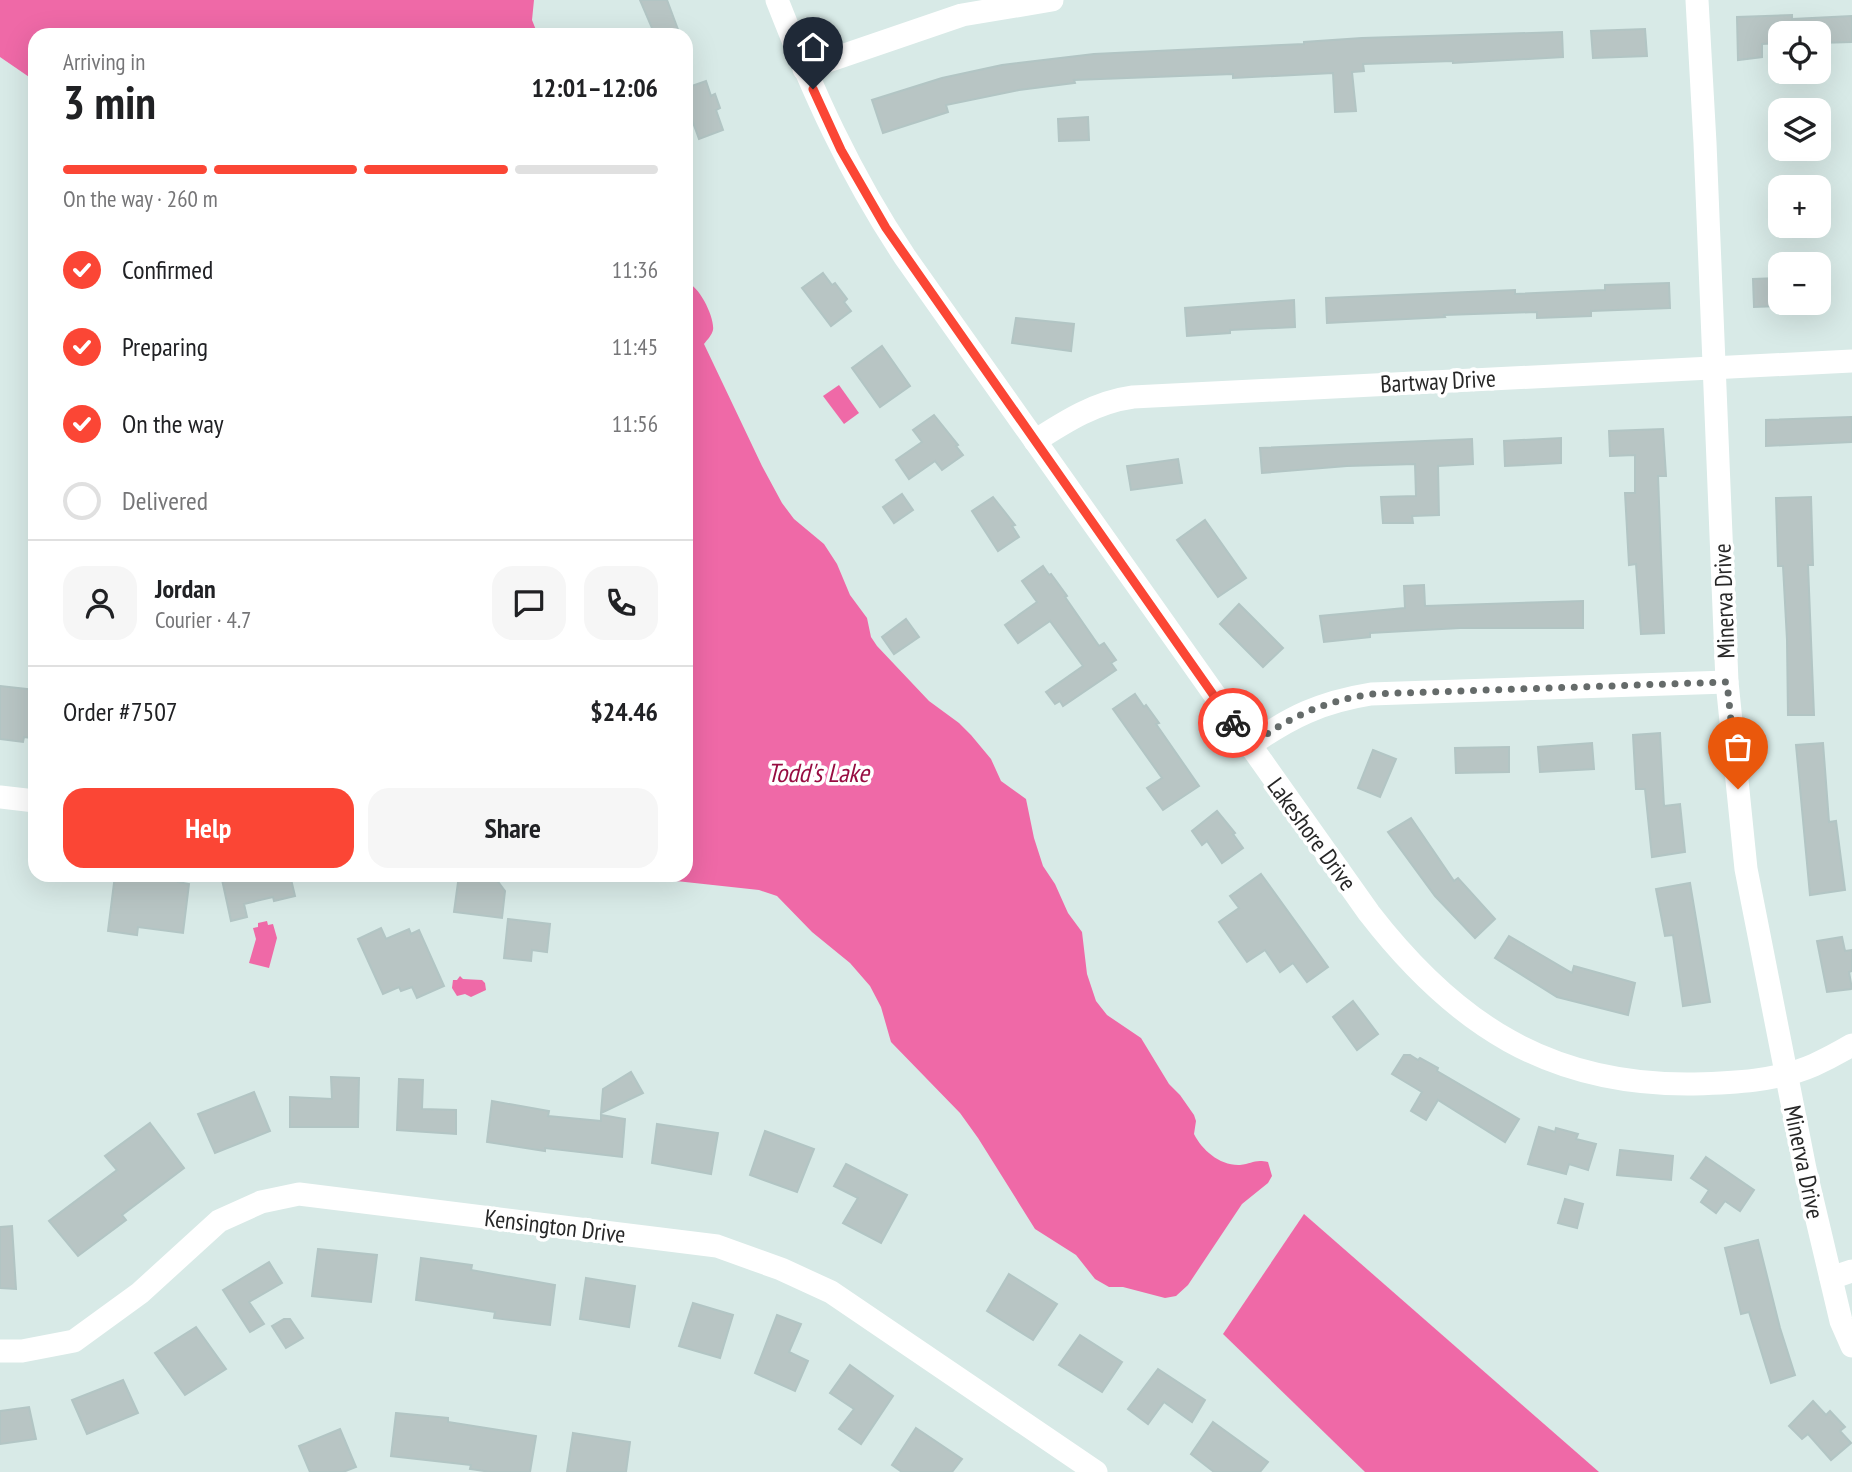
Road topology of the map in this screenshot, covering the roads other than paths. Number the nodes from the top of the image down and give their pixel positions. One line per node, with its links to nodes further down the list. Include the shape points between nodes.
1 (777, 0): 4 (street, Lakeshore Drive)
2 (1052, 0): 4 (street, via 962,15)
3 (1697, 0): 6 (street, Minerva Drive)
4 (804, 69): 7 (street, Lakeshore Drive, via 841,150 886,228)
5 (1852, 361): 6 (street, Bartway Drive)
6 (1714, 367): 7 (street, Bartway Drive, via 1133,397 1106,401); 8 (street, Minerva Drive)
7 (1035, 441): 9 (street, Lakeshore Drive)
8 (1727, 682): 9 (street, via 1371,694 1311,709); 13 (street, Minerva Drive, via 1746,869)
9 (1249, 746): 13 (street, Lakeshore Drive, via 1392,944 1441,994 1483,1027 1537,1055 1604,1078 1712,1084)
10 (0, 797): 11 (street)
11 (28, 800)
12 (1852, 1045): 13 (street, Lakeshore Drive)
13 (1785, 1074): 14 (street, Minerva Drive)
14 (1841, 1275): 15 (street, Minerva Drive, via 1841,1321)
15 (1852, 1346)
16 (0, 1351): 17 (street, Kensington Drive, via 74,1341 140,1293 219,1221 261,1202 299,1194 717,1246 831,1292)
17 (1096, 1472)

